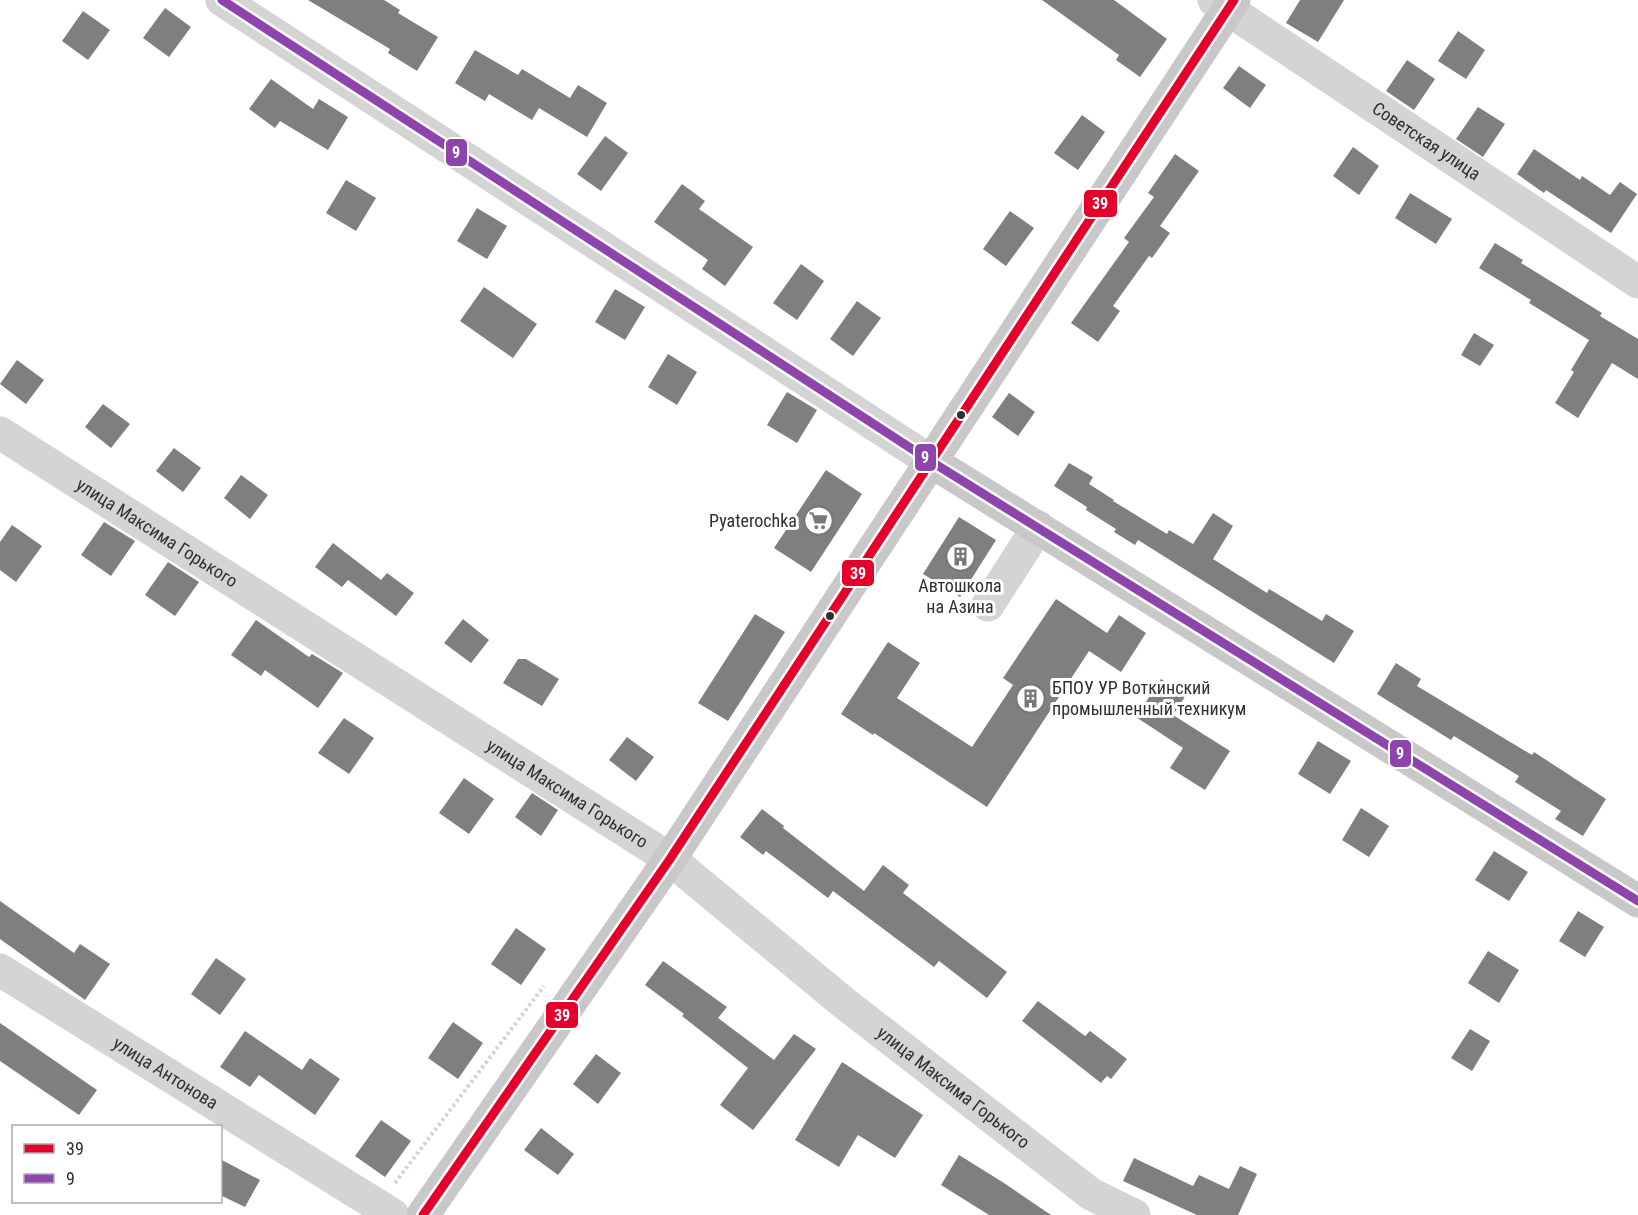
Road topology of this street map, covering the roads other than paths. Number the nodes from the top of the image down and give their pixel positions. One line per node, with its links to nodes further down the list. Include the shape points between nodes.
1 (222, 0): 5 (street)
2 (1225, 3): 3 (street, Советская улица); 5 (main road)
3 (1638, 282)
4 (0, 433): 8 (street, улица Максима Горького)
5 (932, 462): 6 (main road); 8 (main road)
6 (1038, 527): 7 (street); 9 (main road)
7 (988, 605)
8 (670, 860): 12 (main road); 13 (street, улица Максима Горького, via 844,1002 1091,1194)
9 (1638, 901)
10 (0, 970): 11 (street, улица Антонова)
11 (393, 1215)
12 (423, 1215)
13 (1134, 1215)

